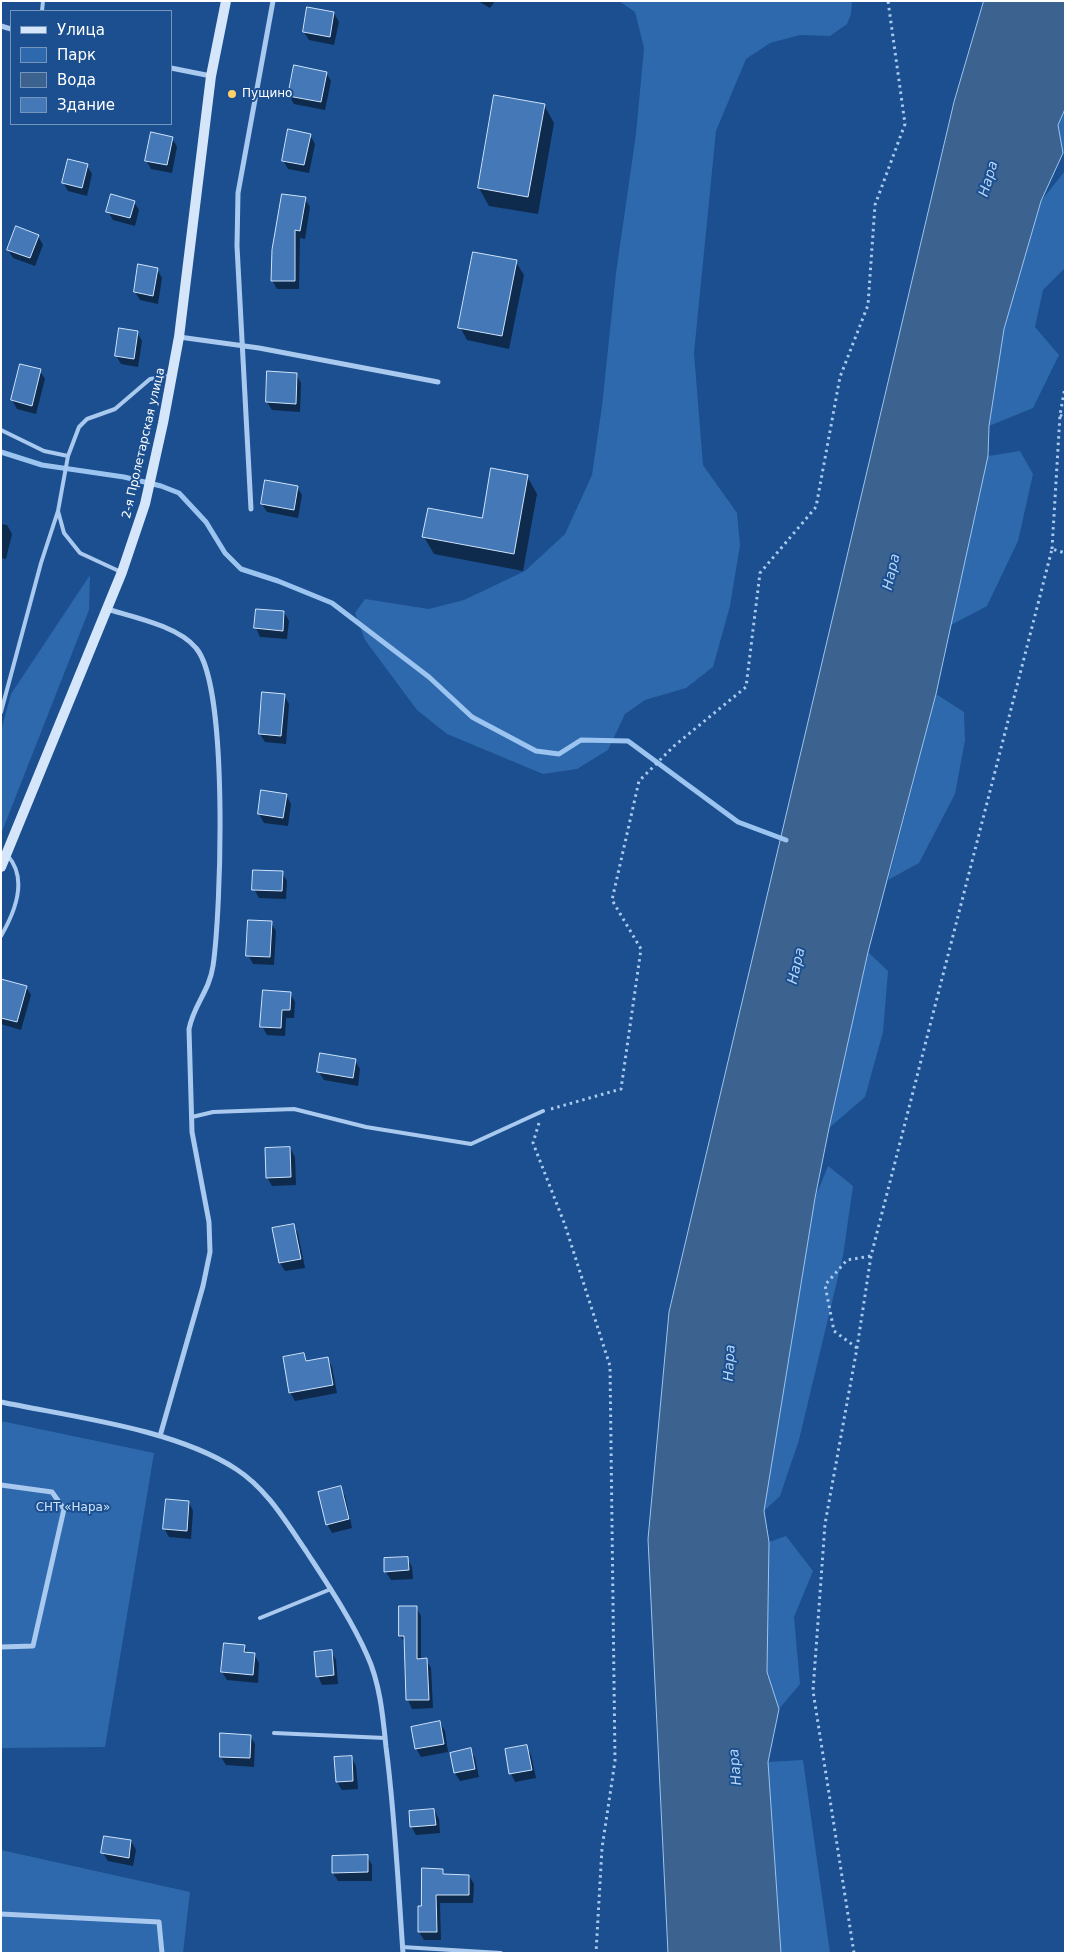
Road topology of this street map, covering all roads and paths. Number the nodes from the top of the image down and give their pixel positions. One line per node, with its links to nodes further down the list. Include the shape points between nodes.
1 (226, 1): 5 (main road, 2-я Пролетарская улица)
2 (273, 1): 7 (street, via 238,193 237,246)
3 (888, 1): 25 (path, via 905,124 874,206 868,306 840,376 816,507 760,573 746,687 674,746 639,782 612,900 641,949 621,1089)
4 (172, 68): 5 (street)
5 (211, 76): 6 (main road, 2-я Пролетарская улица)
6 (179, 337): 7 (street); 8 (main road, 2-я Пролетарская улица)
7 (244, 346): 9 (street); 15 (street)
8 (172, 375): 14 (lane, via 150,379 115,409 87,419 79,427); 19 (main road, 2-я Пролетарская улица, via 145,504)
9 (438, 382)
10 (1065, 387): 11 (path)
11 (1060, 415): 12 (path); 17 (path)
12 (1065, 418)
13 (1, 430): 14 (lane, via 44,451)
14 (68, 456): 16 (lane)
15 (251, 510)
16 (58, 511): 19 (lane, via 64,533 80,553); 21 (lane)
17 (1052, 549): 18 (path); 27 (path)
18 (1065, 552)
19 (122, 572): 20 (main road, 2-я Пролетарская улица)
20 (107, 609): 22 (main road, 2-я Пролетарская улица); 26 (street, via 179,634 197,648 209,675 217,734 220,878 213,966 207,991 192,1013 189,1028)
21 (1, 712)
22 (6, 855): 23 (main road, 2-я Пролетарская улица); 24 (lane, via 19,873 18,896)
23 (1, 867)
24 (1, 936)
25 (543, 1111): 26 (lane, via 471,1144 366,1127 294,1109 213,1112); 41 (path, via 532,1142 566,1225 610,1366 615,1761 602,1848)
26 (192, 1117): 30 (street, via 209,1222 210,1252)
27 (871, 1256): 28 (path); 28 (path, via 847,1260 825,1285 834,1331)
28 (857, 1348): 42 (path, via 825,1524 813,1691)
29 (1, 1402): 30 (street)
30 (160, 1436): 32 (street, via 205,1452 256,1484 282,1515)
31 (1, 1485): 34 (street, via 52,1492 64,1509 33,1646)
32 (331, 1589): 33 (lane); 36 (street, via 368,1656 379,1695)
33 (260, 1618)
34 (1, 1647)
35 (274, 1733): 36 (lane)
36 (385, 1738): 38 (street, via 395,1815)
37 (1, 1914): 39 (street, via 159,1922)
38 (402, 1950): 40 (lane)
39 (162, 1953)
40 (501, 1953)
41 (596, 1953)
42 (854, 1953)

